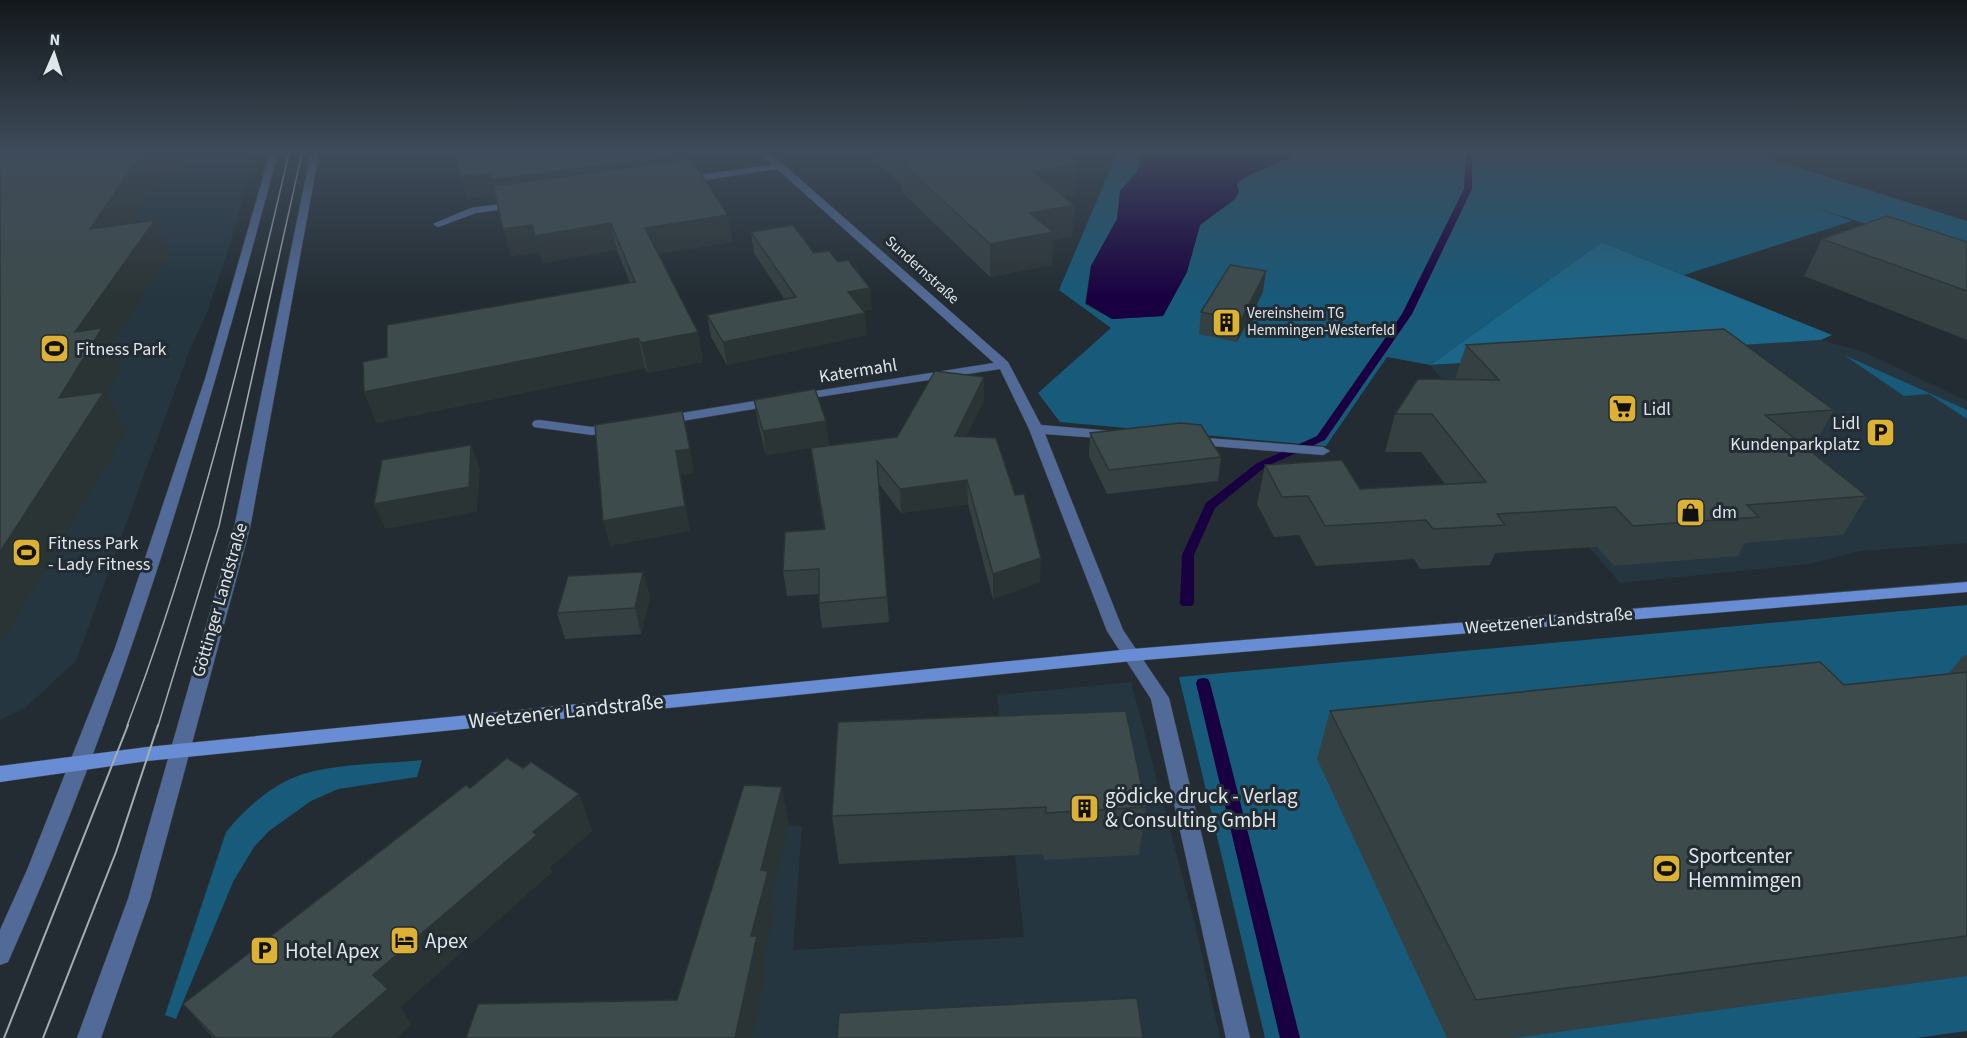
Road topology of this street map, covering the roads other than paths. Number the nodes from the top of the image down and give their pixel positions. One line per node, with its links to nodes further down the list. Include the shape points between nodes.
1 (260, 201): 17 (street, via 211,379 124,648)
2 (306, 201): 16 (street, Göttinger Landstraße, via 242,528)
3 (820, 201): 6 (street, Sundernstraße)
4 (526, 203): 5 (street, via 474,210)
5 (438, 224)
6 (1004, 366): 7 (street, Katermahl); 10 (street, Sundernstraße)
7 (651, 422)
8 (539, 424): 9 (street, via 592,431)
9 (627, 425)
10 (1036, 429): 11 (street); 15 (street, Sundernstraße, via 1115,631)
11 (1131, 436)
12 (1178, 440): 13 (street)
13 (1323, 451)
14 (1967, 587): 15 (main road, Weetzener Landstraße)
15 (1132, 655): 16 (main road, Weetzener Landstraße); 21 (street, via 1160,698)
16 (179, 752): 17 (main road, Weetzener Landstraße); 20 (street, Göttinger Landstraße, via 139,899)
17 (79, 763): 18 (main road, Weetzener Landstraße); 19 (street)
18 (0, 774)
19 (0, 955)
20 (89, 1038)
21 (1238, 1038)

